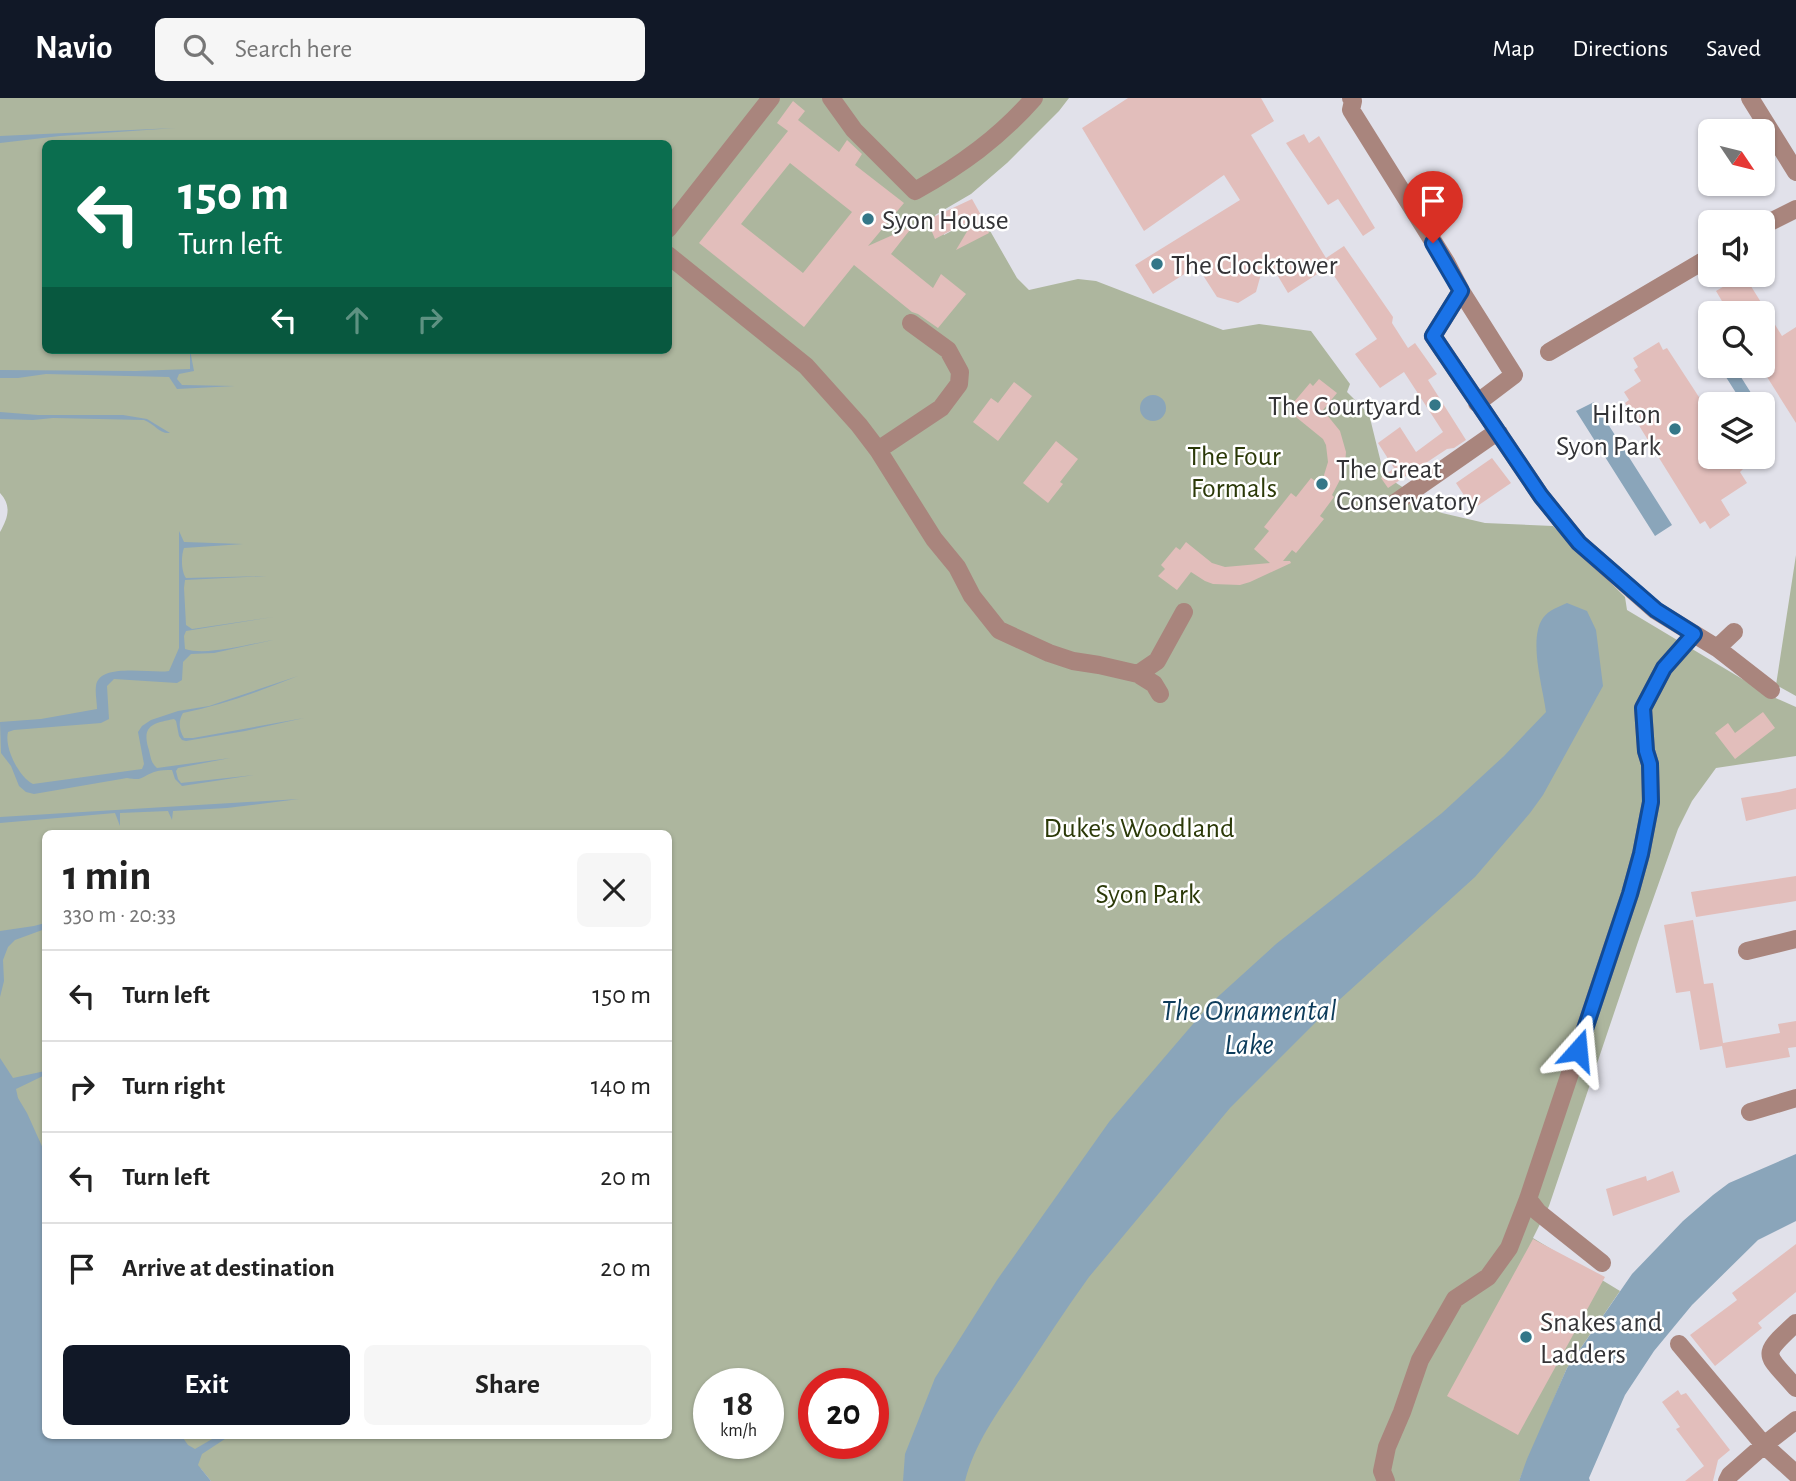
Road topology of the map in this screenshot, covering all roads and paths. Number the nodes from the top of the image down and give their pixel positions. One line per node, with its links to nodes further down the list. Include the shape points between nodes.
1 (771, 98): 9 (street)
2 (831, 98): 3 (street, via 854,130 915,191 989,143)
3 (1034, 98)
4 (1351, 98): 12 (street, via 1351,110)
5 (1750, 98): 6 (street)
6 (1796, 172)
7 (1796, 209): 8 (street)
8 (1775, 220)
9 (672, 224)
10 (672, 258): 17 (street, via 806,366)
11 (1698, 264): 14 (street)
12 (1461, 291): 15 (street, via 1433,336); 15 (street, via 1514,375)
13 (911, 323): 17 (street, via 948,350 960,372 959,384 941,408)
14 (1549, 352)
15 (1477, 403): 16 (street)
16 (1499, 433): 18 (street); 21 (street, via 1579,543 1656,610)
17 (878, 450): 23 (street, via 999,630 1073,661)
18 (1395, 503)
19 (1184, 612): 23 (street, via 1157,661)
20 (1734, 632): 22 (street)
21 (1694, 634): 22 (street); 30 (street, via 1664,668 1643,708 1651,802 1641,854)
22 (1717, 648): 24 (street)
23 (1139, 674): 25 (street)
24 (1771, 690)
25 (1160, 694)
26 (1796, 939): 27 (street)
27 (1747, 951)
28 (1796, 1098): 29 (street)
29 (1750, 1112)
30 (1528, 1199): 31 (street); 38 (street, via 1509,1248 1488,1277 1455,1298 1420,1360 1387,1447 1382,1471)
31 (1602, 1263)
32 (1796, 1323): 34 (street, via 1769,1353)
33 (1679, 1344): 36 (street)
34 (1795, 1384)
35 (1796, 1420): 36 (street)
36 (1764, 1445): 37 (street); 39 (street)
37 (1796, 1474)
38 (1386, 1481)
39 (1727, 1481)

